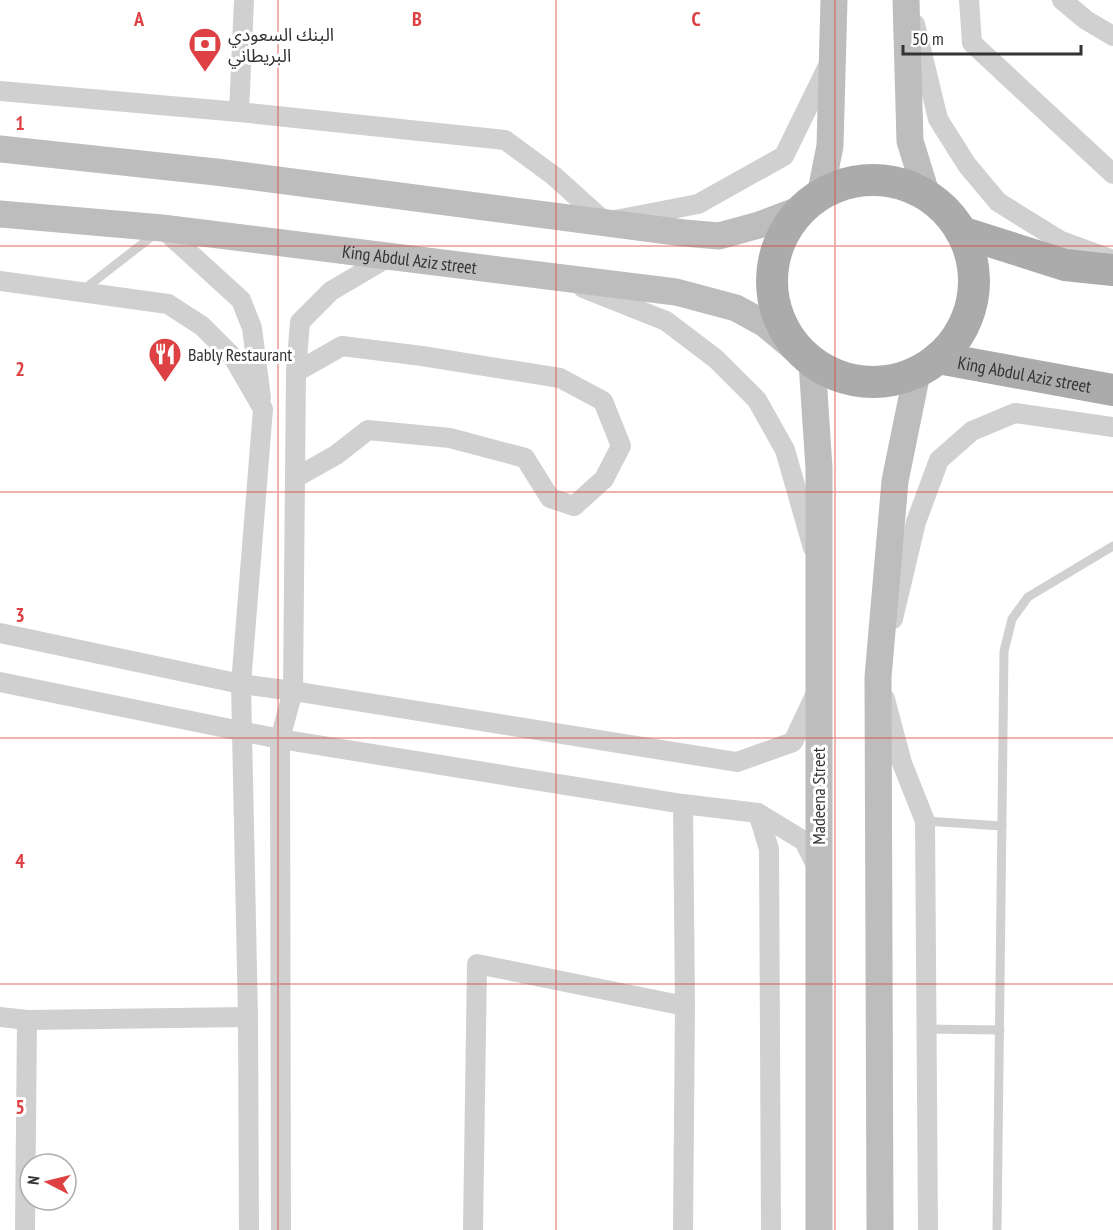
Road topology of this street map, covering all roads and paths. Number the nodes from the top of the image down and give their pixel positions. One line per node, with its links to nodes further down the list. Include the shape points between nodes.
1 (244, 0): 9 (street)
2 (834, 0): 7 (main road)
3 (908, 0): 12 (main road, via 910,141); 19 (street, via 938,119 967,165 998,202 1062,241)
4 (969, 0): 11 (street, via 972,43)
5 (1062, 0): 6 (street)
6 (1113, 36)
7 (833, 57): 13 (main road, via 830,146); 15 (street, via 784,156 698,204)
8 (0, 91): 9 (street)
9 (239, 112): 15 (street, via 505,140 555,176)
10 (0, 149): 15 (main road, via 216,172)
11 (1113, 174)
12 (927, 196): 13 (main road, via 892,181 860,180 828,190); 17 (main road, via 949,213)
13 (811, 202): 15 (main road, via 759,225 719,236); 24 (main road, via 782,235 772,266 772,298 783,329)
14 (0, 214): 16 (main road, King Abdul Aziz street)
15 (605, 222)
16 (162, 228): 18 (main road, King Abdul Aziz street); 23 (lane); 28 (street, via 241,300 252,328)
17 (961, 232): 20 (main road, via 1065,265); 25 (main road, via 974,270 972,301 962,330 943,356)
18 (387, 258): 21 (main road, King Abdul Aziz street); 26 (street, via 331,291 300,321)
19 (1113, 260)
20 (1113, 270)
21 (561, 279): 24 (main road, King Abdul Aziz street, via 676,292 736,308 765,324); 32 (street, via 666,321 716,359 757,400 784,450)
22 (0, 281): 23 (street)
23 (81, 292): 28 (street, via 168,304 202,326 233,357)
24 (807, 359): 25 (main road, via 828,373 857,382 888,383); 32 (main road, Madeena Street, via 819,468)
25 (928, 366): 27 (main road, King Abdul Aziz street); 34 (main road, via 895,481)
26 (296, 372): 30 (street); 30 (street, via 342,346 560,378 603,401 621,446 604,479 574,506 550,498 525,458 450,438 368,430 336,455)
27 (1113, 390)
28 (263, 409): 36 (street)
29 (1113, 427): 34 (street, via 1015,414 972,431 939,460 916,522)
30 (295, 478): 38 (street)
31 (1113, 546): 44 (lane, via 1028,597 1012,619 1004,651)
32 (818, 565): 37 (main road, Madeena Street)
33 (0, 633): 36 (street)
34 (879, 677): 43 (street, via 902,763); 59 (main road)
35 (0, 682): 39 (street)
36 (241, 684): 38 (street); 39 (street)
37 (819, 686): 38 (street, via 793,742 737,762); 45 (main road, Madeena Street)
38 (293, 691): 40 (street)
39 (243, 730): 40 (street); 48 (street)
40 (280, 739): 41 (street); 54 (street)
41 (683, 804): 42 (street); 46 (street)
42 (758, 813): 45 (street, via 804,841); 57 (street, via 769,849)
43 (925, 820): 44 (lane); 50 (street)
44 (1002, 826): 51 (lane)
45 (818, 869): 58 (main road, Madeena Street)
46 (685, 1006): 55 (street, via 477,964); 56 (street)
47 (0, 1017): 49 (street)
48 (248, 1017): 49 (street); 53 (street)
49 (27, 1020): 52 (street)
50 (925, 1029): 51 (lane); 60 (street)
51 (1000, 1030): 61 (lane)
52 (25, 1230)
53 (249, 1230)
54 (281, 1230)
55 (474, 1230)
56 (683, 1230)
57 (771, 1230)
58 (819, 1230)
59 (880, 1230)
60 (928, 1230)
61 (997, 1230)

